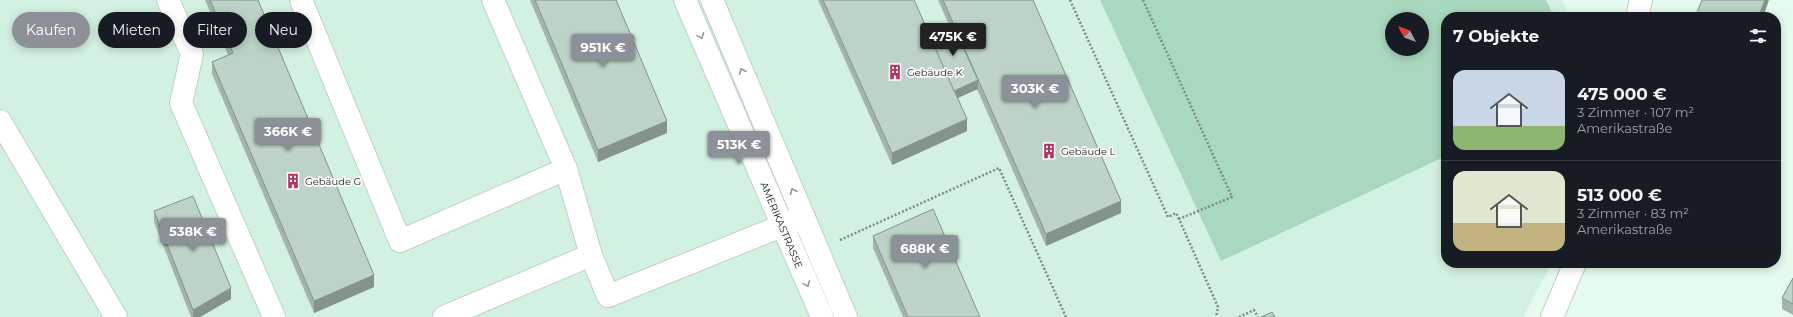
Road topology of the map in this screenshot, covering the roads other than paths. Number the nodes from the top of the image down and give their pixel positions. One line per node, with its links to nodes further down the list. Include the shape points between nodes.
1 (168, 0): 15 (street, via 192,54 181,103)
2 (301, 0): 9 (street, via 400,241)
3 (493, 0): 9 (street)
4 (685, 0): 11 (street, AMERIKASTRASSE, one-way to 11)
5 (712, 0): 10 (street, one-way to 5)
6 (1641, 0): 7 (street)
7 (1638, 12)
8 (0, 121): 14 (street)
9 (566, 169): 12 (street)
10 (804, 217): 11 (street); 18 (street)
11 (783, 225): 12 (street, via 608,296); 17 (street, AMERIKASTRASSE, one-way to 17)
12 (591, 255): 16 (street)
13 (1573, 268): 19 (street)
14 (116, 317)
15 (274, 317)
16 (444, 317)
17 (822, 317)
18 (846, 317)
19 (1552, 317)

